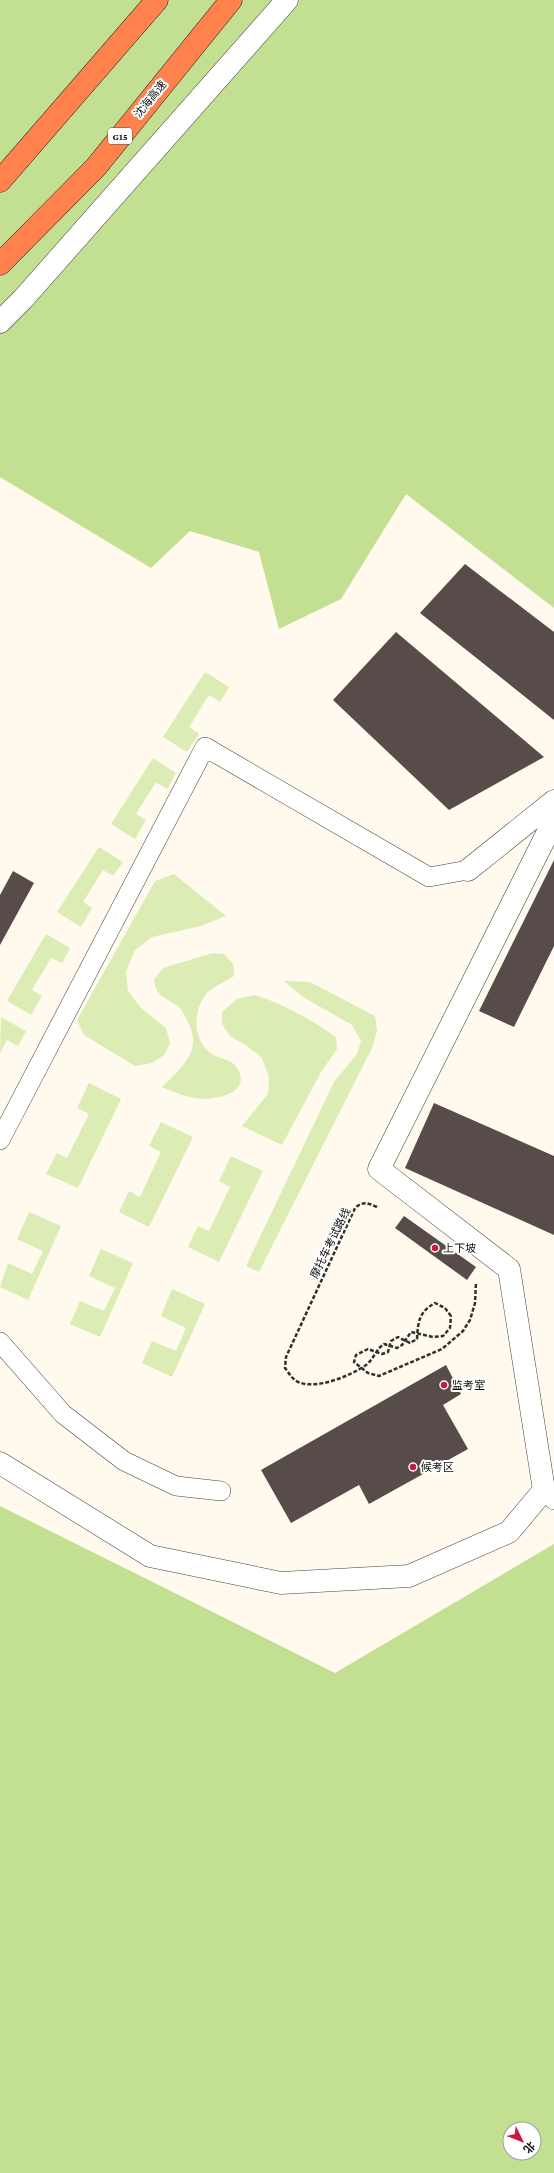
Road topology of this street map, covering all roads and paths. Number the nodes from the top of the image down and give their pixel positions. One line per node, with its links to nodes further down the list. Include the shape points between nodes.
1 (157, 0): 4 (highway)
2 (231, 0): 5 (highway, 沈海高速 / G15, via 96,167)
3 (287, 0): 6 (street)
4 (0, 181)
5 (0, 264)
6 (0, 322)
7 (554, 801): 9 (street)
8 (554, 820): 17 (street, via 379,1169 509,1268)
9 (468, 870): 10 (lane, via 430,876 204,747)
10 (0, 1140)
11 (379, 1208): 14 (path, 摩托车考试路线, via 361,1203 355,1208 286,1357 285,1368 296,1381 312,1385 342,1377)
12 (473, 1278): 14 (path, via 476,1288 475,1303 470,1320 454,1340 442,1349 379,1376)
13 (0, 1342): 16 (lane, via 63,1414 124,1462 176,1486)
14 (360, 1368): 14 (path, 摩托车考试路线, via 354,1362 356,1356 368,1349 375,1352 382,1354 388,1352 389,1345 391,1341 398,1337 404,1340 410,1343 417,1339 418,1334 417,1330 419,1320 424,1309 435,1303 445,1308 451,1316 450,1328 443,1336 433,1337 418,1333 411,1332 405,1340 402,1345 397,1348 390,1346 384,1344 379,1347 377,1352 373,1358)
15 (0, 1463): 17 (street, via 150,1556 281,1583 409,1576 509,1532)
16 (220, 1491)
17 (549, 1495)

